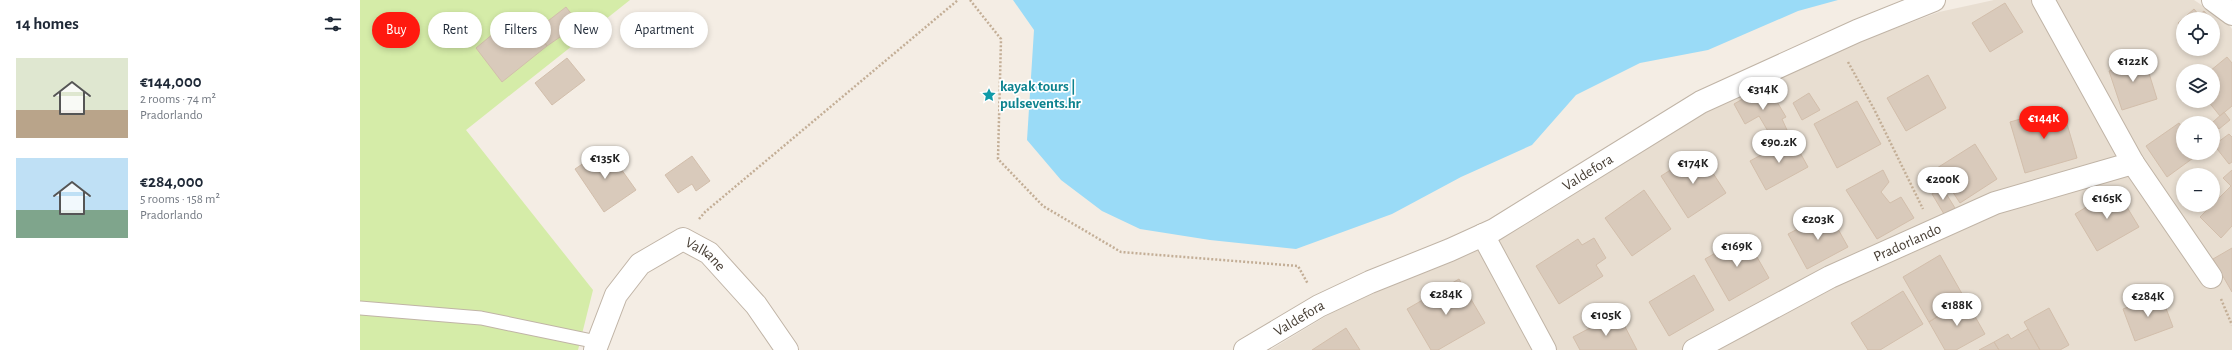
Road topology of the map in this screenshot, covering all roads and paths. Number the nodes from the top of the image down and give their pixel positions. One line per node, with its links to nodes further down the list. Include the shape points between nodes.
1 (958, 0): 9 (path, via 705,212)
2 (970, 0): 11 (path, via 1001,39 998,159 1043,206 1121,252 1298,266)
3 (1934, 0): 5 (street, Valdefora)
4 (2043, 0): 6 (street)
5 (1836, 40): 7 (path, via 1874,109); 8 (street, Valdefora, via 1701,102)
6 (2133, 163): 7 (street, Pradorlando, via 1995,203); 10 (street)
7 (1934, 230): 17 (street, Pradorlando, via 1830,277)
8 (1484, 235): 11 (street, Valdefora); 16 (street)
9 (683, 239): 13 (street, Valkane, via 640,264 616,295); 14 (street, Valkane, via 708,253 756,305)
10 (2211, 277)
11 (1319, 306): 15 (street, Valdefora)
12 (360, 308): 13 (lane, via 481,318)
13 (596, 346)
14 (787, 350)
15 (1244, 350)
16 (1545, 350)
17 (1694, 350)

